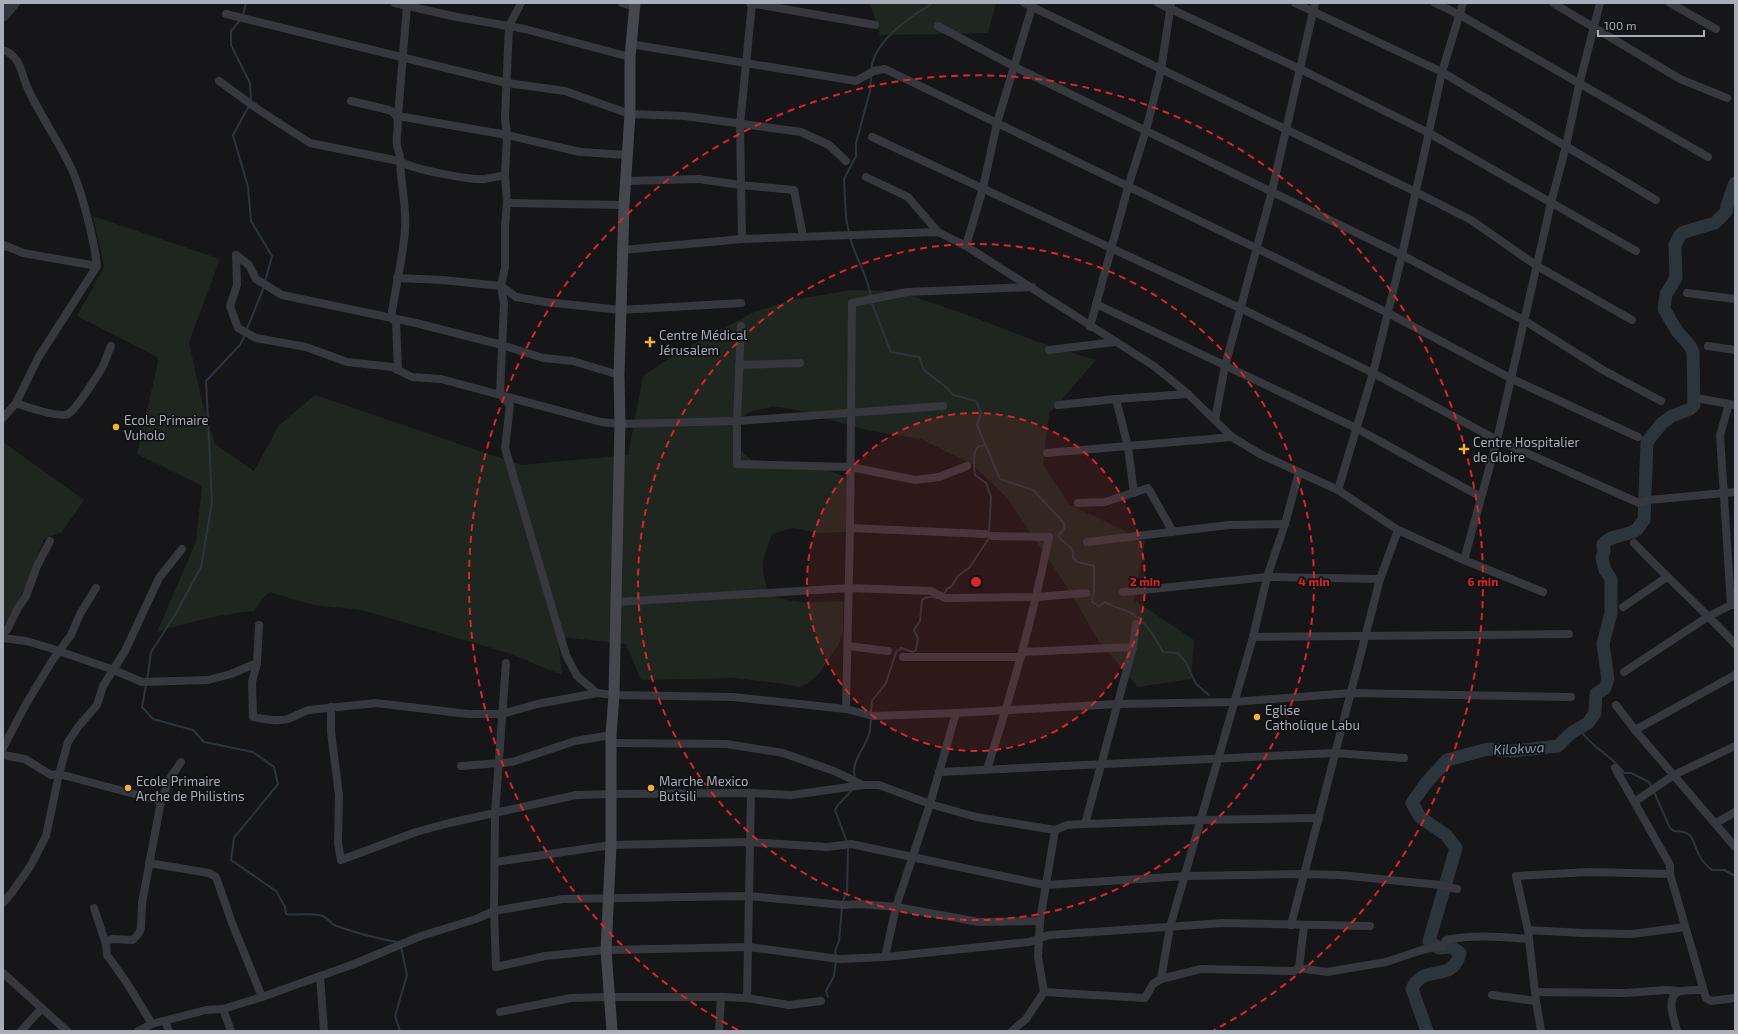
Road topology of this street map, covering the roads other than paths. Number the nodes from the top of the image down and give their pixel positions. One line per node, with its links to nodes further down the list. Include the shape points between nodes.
1 (395, 3): 14 (street)
2 (521, 3): 21 (street)
3 (622, 3): 13 (street)
4 (752, 3): 20 (street); 29 (street)
5 (1024, 3): 16 (street)
6 (1158, 3): 15 (street)
7 (1295, 3): 17 (street)
8 (1435, 3): 19 (street)
9 (1463, 3): 19 (street)
10 (1553, 3): 23 (street)
11 (1600, 3): 23 (street)
12 (1670, 3): 24 (street)
13 (634, 4): 25 (street)
14 (407, 6): 21 (street); 28 (street)
15 (1170, 6): 31 (street); 32 (street)
16 (1032, 7): 30 (street); 32 (street)
17 (1314, 7): 31 (street); 33 (street)
18 (226, 14): 28 (street)
19 (1460, 15): 33 (street); 36 (street)
20 (875, 25)
21 (509, 26): 27 (street); 35 (street)
22 (938, 26): 30 (street)
23 (1594, 27): 36 (street); 37 (street, via 1680,79)
24 (1716, 29)
25 (630, 44): 27 (street); 29 (street)
26 (3, 50): 75 (street, via 18,61 28,89 73,172 90,230)
27 (630, 56): 39 (street)
28 (403, 59): 35 (street); 40 (street)
29 (746, 63): 41 (street, via 856,81 886,69); 42 (street)
30 (1015, 67): 41 (street); 44 (street)
31 (1300, 69): 43 (street); 45 (street)
32 (1161, 70): 43 (street); 44 (street)
33 (1442, 72): 45 (street); 48 (street)
34 (219, 81): 51 (street, via 310,143)
35 (507, 84): 39 (street, via 565,91); 46 (street)
36 (1578, 84): 48 (street); 50 (street)
37 (1727, 98)
38 (351, 101): 40 (street, via 389,110)
39 (630, 114): 42 (street, via 685,116); 49 (street)
40 (398, 116): 46 (street); 51 (street, via 396,143)
41 (997, 123): 57 (street); 58 (street)
42 (740, 125): 52 (street, via 801,132 829,145); 56 (street)
43 (1286, 129): 59 (street); 60 (street)
44 (1146, 130): 57 (street); 59 (street)
45 (1429, 133): 60 (street); 63 (street)
46 (507, 135): 49 (street, via 580,152); 53 (street)
47 (872, 137): 58 (street)
48 (1566, 146): 61 (street); 63 (street)
49 (628, 154): 55 (street)
50 (1708, 157)
51 (399, 161): 53 (street, via 461,177 482,179); 77 (street, via 404,189 405,230)
52 (846, 161)
53 (505, 175): 62 (street)
54 (866, 177): 65 (street, via 908,197)
55 (626, 181): 56 (street, via 699,179); 64 (street)
56 (740, 185): 66 (street, via 794,190); 67 (street)
57 (1128, 187): 70 (street); 71 (street)
58 (983, 188): 68 (street); 70 (street)
59 (1272, 191): 71 (street); 74 (street)
60 (1416, 192): 74 (street); 76 (street, via 1471,220)
61 (1656, 200)
62 (507, 203): 64 (street); 78 (street, via 504,226 505,267)
63 (1551, 203): 73 (street); 76 (street)
64 (624, 205): 72 (street)
65 (938, 232): 66 (street); 68 (street)
66 (803, 236): 67 (street)
67 (742, 239): 72 (street)
68 (966, 246): 79 (street)
69 (3, 247): 75 (street, via 4,245 23,253)
70 (1111, 248): 83 (street); 84 (street)
71 (1256, 248): 84 (street); 86 (street)
72 (623, 250): 85 (street)
73 (1636, 251)
74 (1402, 255): 86 (street); 89 (street)
75 (97, 266): 110 (street, via 38,358)
76 (1537, 266): 88 (street); 89 (street)
77 (397, 278): 78 (street); 87 (street)
78 (501, 286): 85 (street, via 516,297); 93 (street, via 504,304)
79 (1032, 287): 91 (street); 114 (street, via 906,292 852,303)
80 (1687, 293): 81 (street)
81 (1735, 299)
82 (741, 303): 85 (street)
83 (1096, 304): 91 (street); 100 (street)
84 (1240, 308): 100 (street); 102 (street)
85 (620, 310): 103 (street)
86 (1388, 313): 102 (street); 104 (street)
87 (391, 318): 93 (street); 101 (street, via 396,322); 101 (street, via 282,295 256,279 249,265 236,255 237,284 230,306 238,328 256,338 306,347 347,362 369,366 379,364)
88 (1632, 320)
89 (1525, 321): 104 (street); 109 (street, via 1603,370)
90 (741, 326): 99 (street)
91 (1090, 327): 92 (street)
92 (1115, 342): 96 (street); 106 (street, via 1154,366)
93 (502, 345): 103 (street, via 543,358 562,358); 105 (street)
94 (111, 346): 110 (street, via 103,366 70,412 55,415)
95 (1708, 346): 97 (street)
96 (1049, 350)
97 (1735, 350)
98 (800, 363): 99 (street)
99 (740, 365): 117 (street)
100 (1224, 366): 116 (street); 119 (street)
101 (398, 370): 105 (street, via 412,377 441,379)
102 (1374, 373): 119 (street); 122 (street)
103 (619, 375): 118 (street)
104 (1512, 378): 121 (street); 122 (street)
105 (500, 394): 118 (street, via 577,416); 175 (street, via 510,405 504,448 561,640 577,676)
106 (1188, 394): 107 (street); 116 (street)
107 (1116, 399): 112 (street); 123 (street)
108 (1702, 399): 111 (street)
109 (1661, 401)
110 (16, 403): 115 (street)
111 (1732, 404): 131 (street, via 1720,435)
112 (1058, 405)
113 (943, 406): 114 (street)
114 (851, 414): 117 (street); 126 (street)
115 (3, 418)
116 (1215, 420): 120 (street)
117 (737, 421): 118 (street); 126 (street, via 737,464)
118 (620, 424): 152 (street)
119 (1356, 428): 128 (street); 132 (street)
120 (1232, 437): 123 (street); 127 (street, via 1260,454)
121 (1638, 437)
122 (1497, 440): 131 (street, via 1639,503); 132 (street)
123 (1128, 447): 124 (street); 129 (street)
124 (1047, 453)
125 (968, 466): 126 (street, via 939,477 915,480)
126 (850, 467): 135 (street)
127 (1299, 472): 128 (street); 134 (street)
128 (1338, 490): 136 (street)
129 (1134, 492): 133 (street, via 1105,502); 137 (street, via 1148,488)
130 (1735, 492): 131 (street)
131 (1724, 493): 153 (street)
132 (1481, 497): 142 (street)
133 (1078, 503)
134 (1285, 524): 137 (street, via 1229,525); 143 (street)
135 (850, 528): 147 (street); 151 (street, via 1049,537)
136 (1398, 530): 142 (street); 145 (street)
137 (1173, 532): 139 (street)
138 (50, 541): 158 (street, via 26,596)
139 (1087, 542)
140 (1634, 543): 144 (street)
141 (182, 549): 172 (street, via 159,578)
142 (1464, 560): 149 (street)
143 (1267, 577): 145 (street); 148 (street); 161 (street)
144 (1667, 578): 154 (street); 155 (street)
145 (1380, 579): 160 (street)
146 (96, 588): 167 (street, via 71,635)
147 (849, 588): 151 (street, via 931,591 943,597); 152 (street); 164 (street)
148 (1123, 592)
149 (1543, 592)
150 (1086, 593): 151 (street)
151 (1037, 597): 168 (street)
152 (616, 602): 177 (street)
153 (1733, 605): 155 (street)
154 (1623, 606)
155 (1709, 616): 163 (street); 173 (street)
156 (259, 624): 170 (street)
157 (1136, 624): 165 (street)
158 (3, 633)
159 (1569, 634): 160 (street)
160 (1366, 635): 161 (street); 176 (street)
161 (1253, 637): 179 (street)
162 (3, 638): 167 (street)
163 (1735, 644)
164 (848, 646): 166 (street); 183 (street)
165 (1133, 648): 168 (street); 180 (street)
166 (888, 651)
167 (58, 652): 172 (street); 190 (street)
168 (1021, 654): 169 (street); 184 (street)
169 (904, 657)
170 (256, 663): 172 (street, via 231,674 208,680 142,682); 182 (street, via 252,682 253,717 267,720 287,719 302,712)
171 (506, 663): 186 (street)
172 (114, 670): 202 (street, via 103,686 97,705 68,742)
173 (1624, 672)
174 (1735, 675): 187 (street)
175 (596, 693): 177 (street); 186 (street, via 537,704)
176 (1351, 693): 178 (street); 179 (street); 191 (street)
177 (614, 695): 183 (street, via 733,697); 188 (street)
178 (1571, 697)
179 (1234, 702): 180 (street); 194 (street)
180 (1118, 704): 184 (street); 197 (street)
181 (1616, 705): 187 (street)
182 (331, 707): 186 (street, via 376,703 468,714); 211 (street, via 331,732 339,795 338,843 342,860 416,832)
183 (846, 709): 185 (street, via 871,715)
184 (1006, 710): 185 (street); 200 (street)
185 (956, 713): 201 (street)
186 (502, 714): 196 (street)
187 (1636, 730): 203 (street)
188 (611, 739): 196 (street, via 575,741 512,762); 204 (street, via 727,744 783,753 834,771); 206 (street)
189 (1735, 746): 203 (street)
190 (3, 748)
191 (1335, 753): 193 (street); 194 (street); 212 (street)
192 (3, 755): 202 (street, via 25,759 51,775)
193 (1404, 758)
194 (1218, 759): 197 (street); 213 (street)
195 (181, 762): 207 (street, via 169,780)
196 (498, 764): 198 (street); 211 (street)
197 (1101, 764): 200 (street); 215 (street)
198 (461, 766)
199 (1615, 768): 209 (street)
200 (987, 770): 201 (street)
201 (939, 772): 208 (street)
202 (59, 774): 207 (street); 230 (street, via 46,836 31,865)
203 (1674, 775): 209 (street, via 1637,800); 214 (street)
204 (863, 785): 205 (street, via 792,795); 208 (street, via 879,785)
205 (751, 793): 206 (street); 217 (street)
206 (610, 794): 211 (street, via 576,795); 218 (street)
207 (161, 801): 222 (street)
208 (930, 804): 216 (street, via 976,817); 220 (street)
209 (1637, 807): 224 (street, via 1670,865)
210 (1735, 812): 214 (street)
211 (495, 814): 221 (street)
212 (1319, 818): 213 (street); 223 (street)
213 (1200, 820): 215 (street); 225 (street)
214 (1716, 823): 219 (street)
215 (1085, 824): 216 (street, via 1067,825)
216 (1055, 830): 226 (street)
217 (749, 842): 218 (street); 220 (street, via 826,847 848,845); 228 (street)
218 (611, 845): 221 (street); 229 (street)
219 (1735, 847)
220 (912, 856): 226 (street); 231 (street)
221 (495, 862): 233 (street)
222 (149, 863): 242 (street, via 139,933 133,940 112,939); 255 (street, via 209,873 216,877)
223 (1304, 874): 225 (street); 227 (street, via 1340,875); 235 (street)
224 (1670, 874): 239 (street); 240 (street, via 1590,872 1516,876)
225 (1186, 876): 226 (street); 238 (street)
226 (1045, 885): 234 (street)
227 (1454, 888)
228 (748, 896): 229 (street); 231 (street); 243 (street)
229 (609, 899): 233 (street, via 563,899); 244 (street)
230 (3, 903)
231 (896, 907): 234 (street, via 980,922); 245 (street)
232 (94, 908): 242 (street)
233 (494, 911): 244 (street, via 496,967 545,956); 248 (street)
234 (1040, 922): 241 (street)
235 (1291, 925): 236 (street); 238 (street, via 1224,923)
236 (1304, 925): 237 (street); 246 (street)
237 (1370, 926)
238 (1170, 927): 241 (street, via 1049,935); 249 (street)
239 (1686, 927): 240 (street, via 1632,934); 250 (street)
240 (1528, 935): 246 (street, via 1463,936 1446,940 1442,947 1434,947 1386,962 1327,972); 253 (street)
241 (1040, 939): 245 (street); 252 (street, via 1038,958)
242 (106, 944): 266 (street, via 107,955)
243 (749, 947): 244 (street); 245 (street, via 837,958); 258 (street)
244 (606, 950): 256 (street)
245 (885, 957)
246 (1299, 968): 249 (street, via 1294,971 1201,969)
247 (3, 973): 262 (street)
248 (320, 976): 255 (street); 272 (street)
249 (1161, 979): 252 (street, via 1153,984 1145,998)
250 (1703, 990): 251 (street); 259 (street, via 1706,998 1711,1001)
251 (1678, 991): 253 (street); 277 (street, via 1672,1001)
252 (1044, 992): 275 (street, via 1026,1019)
253 (1535, 992): 261 (street)
254 (1492, 995): 261 (street)
255 (262, 997): 263 (street)
256 (609, 997): 257 (street); 264 (street, via 572,998); 273 (street)
257 (721, 997): 258 (street); 274 (street)
258 (747, 998): 260 (street, via 789,1005)
259 (1735, 998)
260 (821, 1001)
261 (1536, 1001): 276 (street)
262 (42, 1008): 267 (street); 268 (street)
263 (223, 1009): 265 (street, via 206,1010); 271 (street)
264 (500, 1012)
265 (165, 1021): 266 (street); 270 (street)
266 (152, 1024): 269 (street)
267 (21, 1031)
268 (67, 1031)
269 (138, 1031)
270 (169, 1031)
271 (231, 1031)
272 (324, 1031)
273 (612, 1031)
274 (719, 1031)
275 (1012, 1031)
276 (1542, 1031)
277 (1677, 1031)

